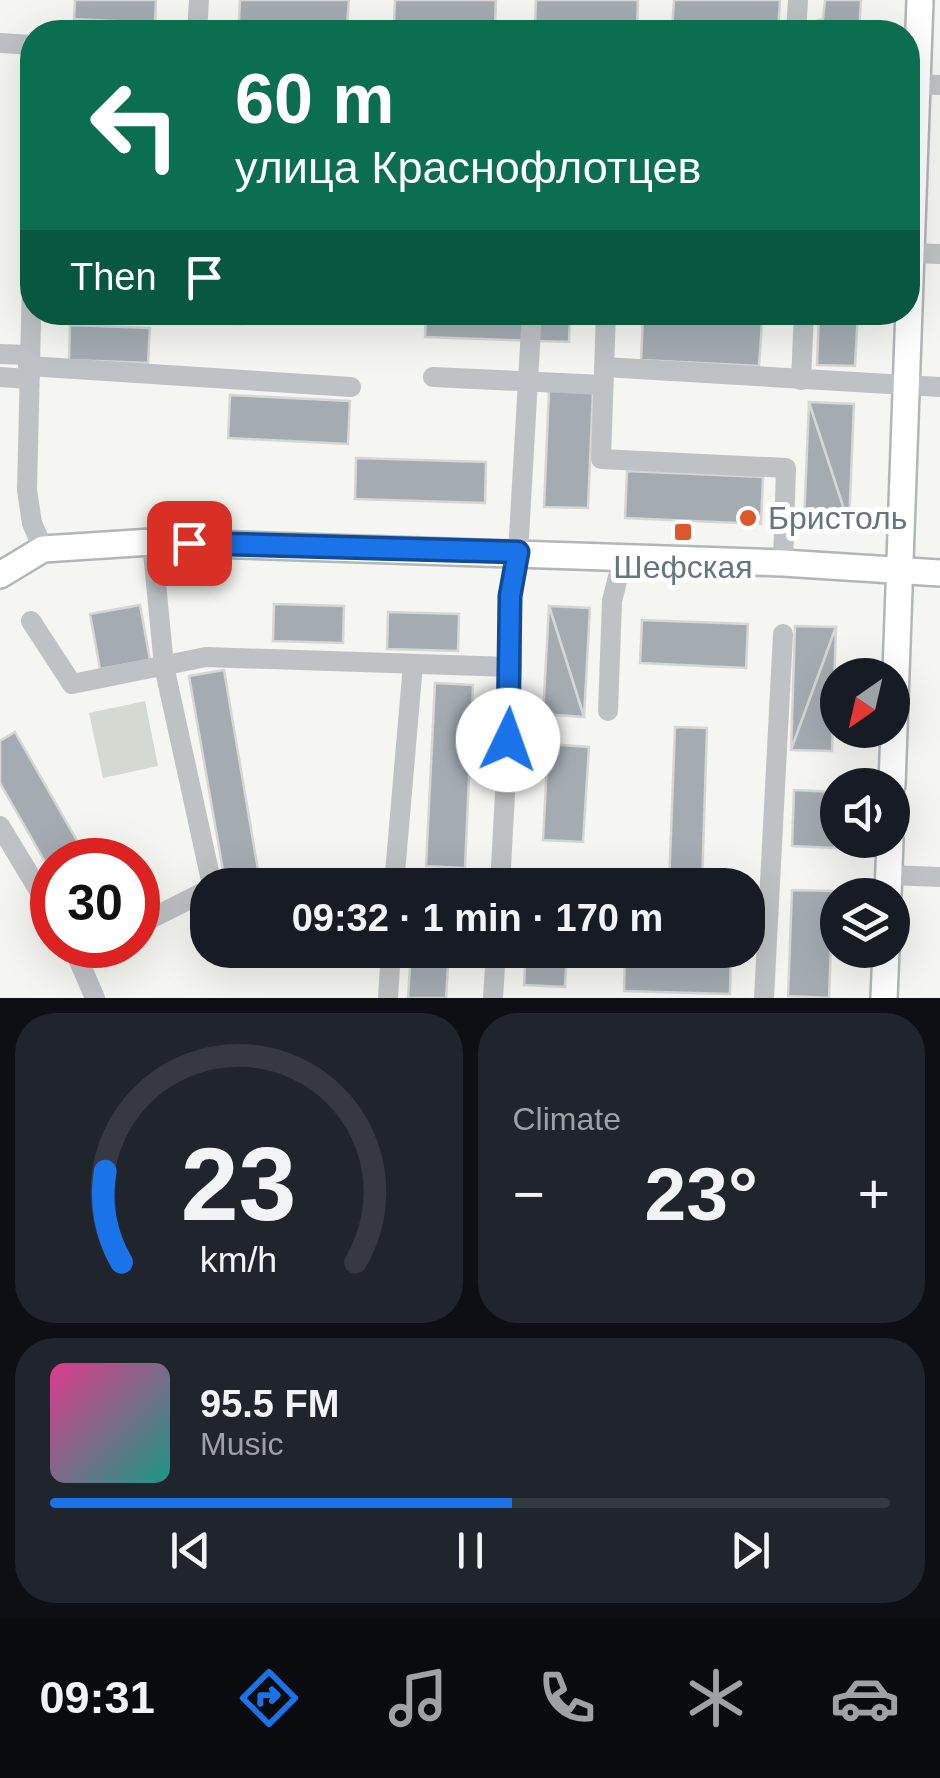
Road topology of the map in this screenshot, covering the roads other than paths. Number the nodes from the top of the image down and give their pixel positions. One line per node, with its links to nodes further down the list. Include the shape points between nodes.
1 (920, 0): 2 (main road)
2 (922, 85)
3 (30, 325): 9 (street)
4 (531, 325): 14 (street)
5 (605, 325): 10 (street)
6 (803, 325): 13 (street)
7 (908, 325): 15 (main road)
8 (0, 354): 9 (street)
9 (28, 367): 11 (street); 16 (street); 19 (street, via 27,490)
10 (603, 376): 13 (street); 14 (street); 22 (street, via 601,459 786,468)
11 (0, 377)
12 (433, 378): 14 (street)
13 (801, 380): 15 (street)
14 (528, 382): 20 (street)
15 (907, 386): 17 (street); 23 (main road)
16 (350, 387)
17 (940, 387)
18 (152, 542): 19 (main road); 20 (main road); 29 (street)
19 (44, 549): 25 (main road)
20 (518, 552): 21 (main road); 30 (street, via 510,596)
21 (624, 557): 22 (main road); 31 (street, via 612,601)
22 (783, 563): 23 (main road)
23 (898, 570): 24 (main road); 32 (main road)
24 (940, 573)
25 (0, 576)
26 (30, 621): 29 (street, via 72,684)
27 (783, 634): 49 (street)
28 (413, 664): 29 (street, via 206,657); 30 (street); 35 (street)
29 (164, 666): 34 (street)
30 (512, 667): 36 (street)
31 (608, 711)
32 (892, 768)
33 (0, 826): 37 (street)
34 (206, 868)
35 (395, 868)
36 (501, 868)
37 (30, 876)
38 (940, 877): 39 (street)
39 (910, 882)
40 (190, 898): 41 (street)
41 (160, 914)
42 (82, 968): 46 (street)
43 (390, 968): 47 (street)
44 (495, 968): 48 (street)
45 (885, 968): 50 (main road)
46 (95, 998)
47 (388, 998)
48 (494, 998)
49 (764, 998)
50 (884, 998)

